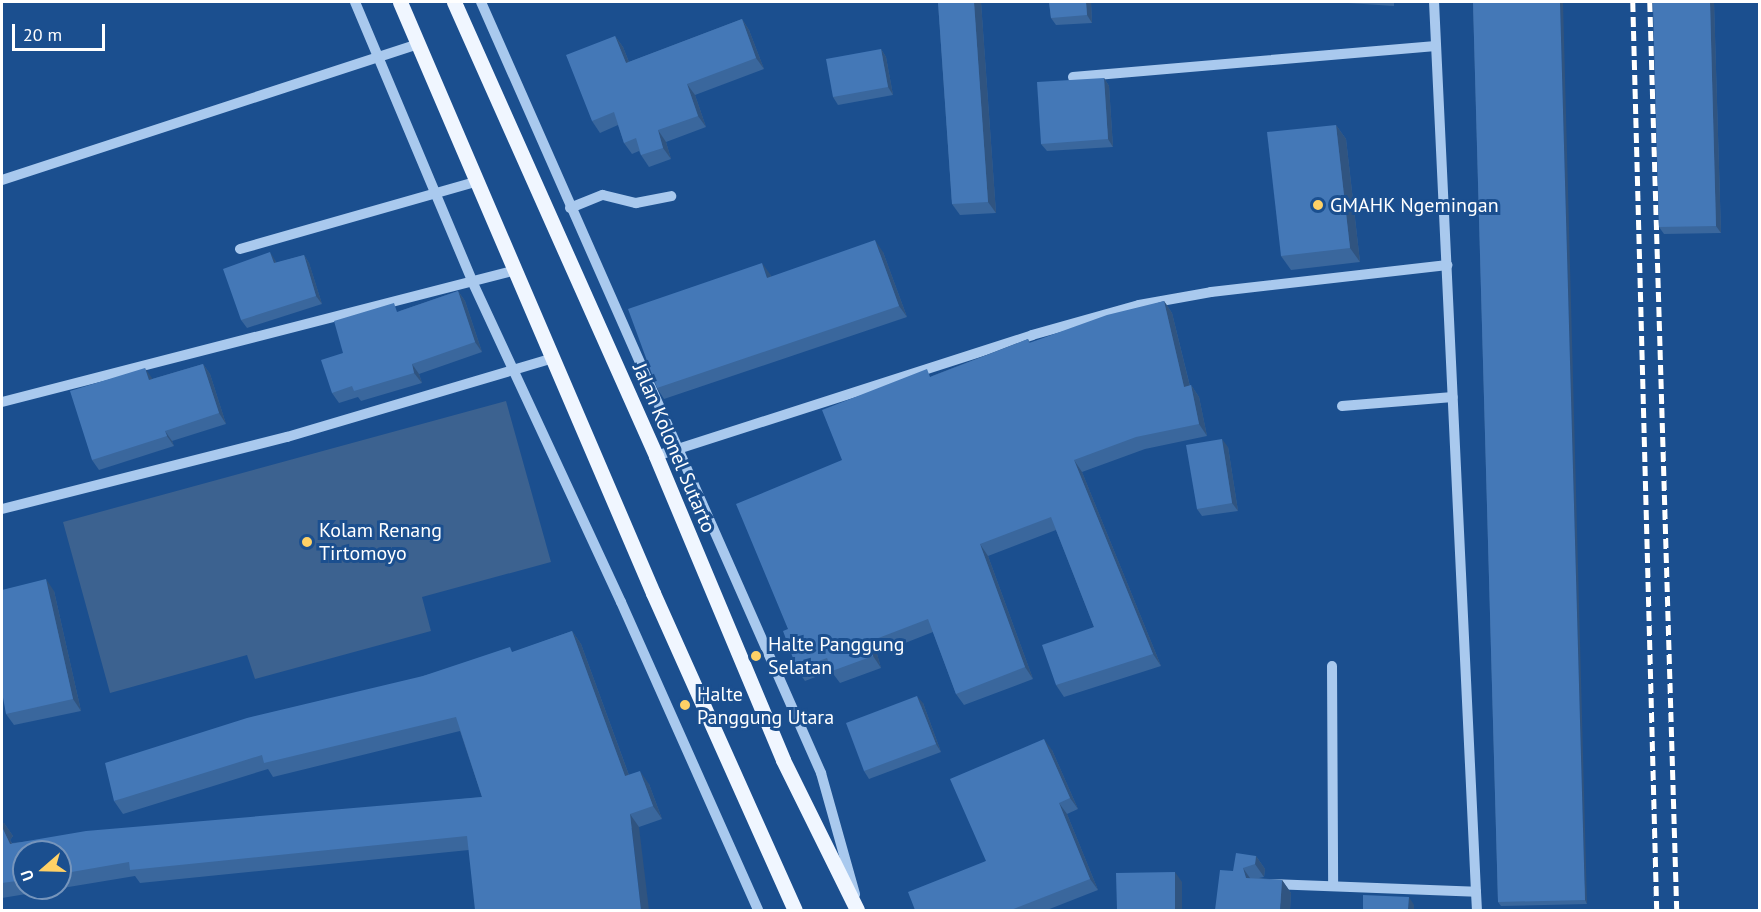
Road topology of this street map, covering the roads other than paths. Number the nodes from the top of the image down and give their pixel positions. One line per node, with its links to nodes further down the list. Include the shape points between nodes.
1 (355, 2): 8 (street)
2 (400, 2): 6 (main road)
3 (454, 2): 25 (main road, Jalan Kolonel Sutarto)
4 (481, 2): 14 (street)
5 (1434, 2): 7 (street)
6 (418, 44): 8 (street); 11 (main road)
7 (1436, 46): 9 (street); 16 (street)
8 (379, 57): 10 (street); 12 (street)
9 (1073, 77)
10 (2, 180)
11 (479, 181): 12 (street); 17 (main road)
12 (434, 194): 15 (street); 18 (street)
13 (671, 196): 14 (street, via 636,203 603,195)
14 (570, 208): 24 (street)
15 (240, 249)
16 (1447, 265): 21 (street); 24 (street, via 1211,292 1139,305 1032,335)
17 (516, 270): 18 (street); 19 (main road)
18 (472, 281): 20 (street); 22 (street)
19 (553, 358): 20 (street); 32 (main road)
20 (513, 369): 26 (street, via 287,437); 31 (street)
21 (1453, 397): 23 (street); 30 (street)
22 (2, 402)
23 (1342, 406)
24 (680, 449): 25 (street); 33 (street, via 821,773)
25 (656, 456): 33 (main road, Jalan Kolonel Sutarto, via 783,760)
26 (2, 509)
27 (1332, 666): 29 (street)
28 (1259, 884): 29 (street)
29 (1333, 885): 30 (street)
30 (1476, 892): 34 (street)
31 (758, 910)
32 (795, 910)
33 (858, 910)
34 (1477, 910)

